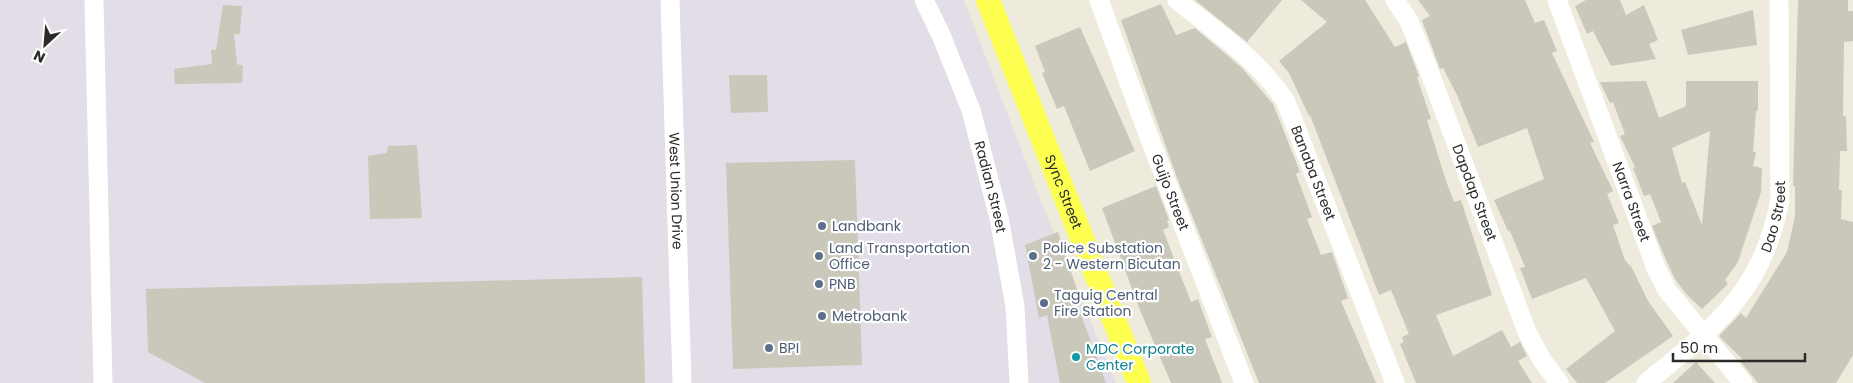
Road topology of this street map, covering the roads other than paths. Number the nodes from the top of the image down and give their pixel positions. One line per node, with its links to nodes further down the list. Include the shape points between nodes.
1 (94, 0): 11 (street)
2 (670, 0): 12 (street, West Union Drive)
3 (924, 0): 13 (street, Radian Street, via 971,110 999,218 1015,306)
4 (988, 0): 14 (main road, Sync Street)
5 (1099, 0): 15 (street, Guijo Street)
6 (1177, 0): 16 (street, Banaba Street, via 1251,61 1274,83 1286,102)
7 (1395, 0): 17 (street, Dapdap Street, via 1420,47 1527,332)
8 (1556, 0): 10 (street, Narra Street, via 1656,268 1667,290)
9 (1779, 0): 10 (street, Dao Street, via 1780,173 1776,218 1757,270 1737,301)
10 (1704, 335): 18 (street, Dao Street); 19 (street, Narra Street)
11 (103, 383)
12 (682, 383)
13 (1019, 383)
14 (1139, 383)
15 (1244, 383)
16 (1395, 383)
17 (1559, 383)
18 (1646, 383)
19 (1743, 383)

